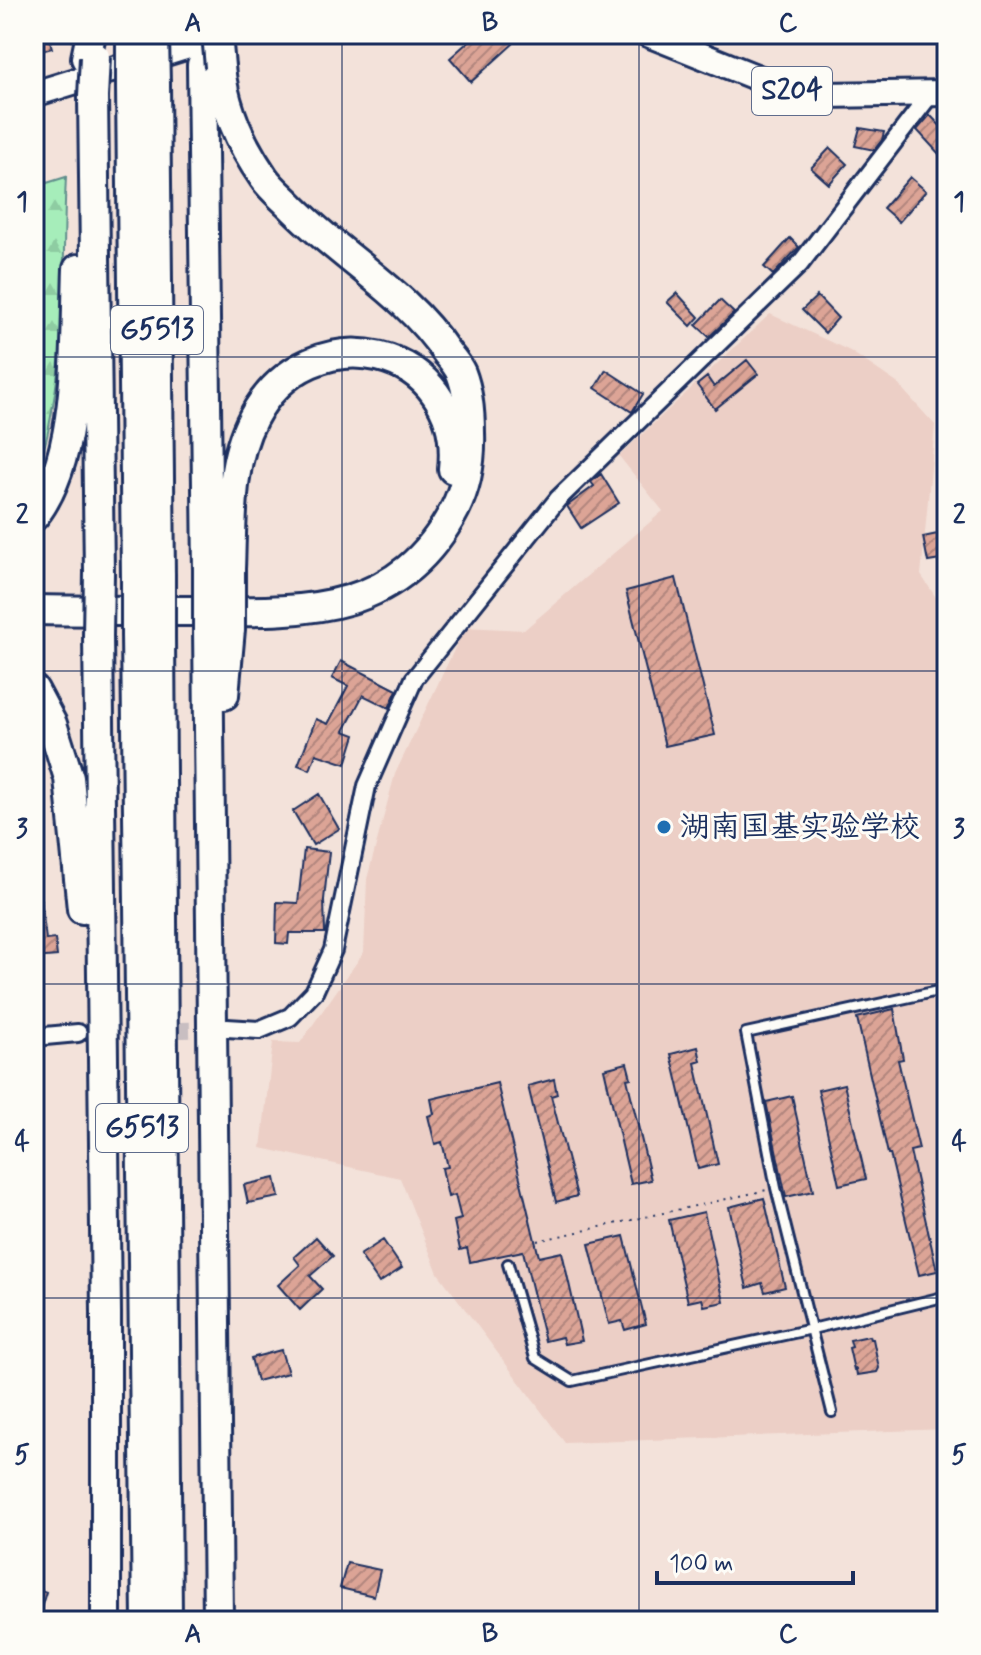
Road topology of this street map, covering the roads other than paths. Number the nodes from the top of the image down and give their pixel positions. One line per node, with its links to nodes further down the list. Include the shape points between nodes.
1 (202, 34): 7 (highway)
2 (217, 34): 7 (highway, bridge)
3 (227, 34): 8 (main road)
4 (648, 34): 9 (main road, S204, via 788,90 824,95)
5 (143, 37): 15 (highway, G5513, bridge)
6 (92, 46): 10 (highway)
7 (211, 66): 12 (highway); 14 (highway, via 236,129 265,179 307,223 401,299 433,332 460,373 470,415 471,458 460,500 418,561 381,588 340,603 292,612)
8 (34, 94)
9 (938, 94): 18 (street, via 800,264 558,499 414,679 367,786 333,950 314,992 290,1017 259,1030)
10 (89, 97): 11 (highway, via 71,409 62,459 47,500); 23 (highway, bridge)
11 (34, 516)
12 (219, 570): 13 (highway, via 234,479 251,421 270,391 297,368 325,356 357,352 387,358 422,379 446,410 455,449 451,490 436,521 409,553 372,577 286,599); 29 (highway, bridge, via 210,859)
13 (34, 595)
14 (34, 610)
15 (148, 635): 27 (highway, G5513); 28 (highway, G5513)
16 (34, 690): 23 (highway, via 52,724 69,778 79,857)
17 (947, 989): 24 (lane, via 746,1033 776,1188)
18 (227, 1028)
19 (78, 1033): 20 (street)
20 (34, 1037)
21 (508, 1264): 24 (lane, via 535,1358 572,1381)
22 (947, 1296): 24 (lane)
23 (106, 1313): 26 (highway)
24 (812, 1329): 25 (lane)
25 (832, 1412)
26 (106, 1618)
27 (147, 1621)
28 (167, 1621)
29 (219, 1621)

